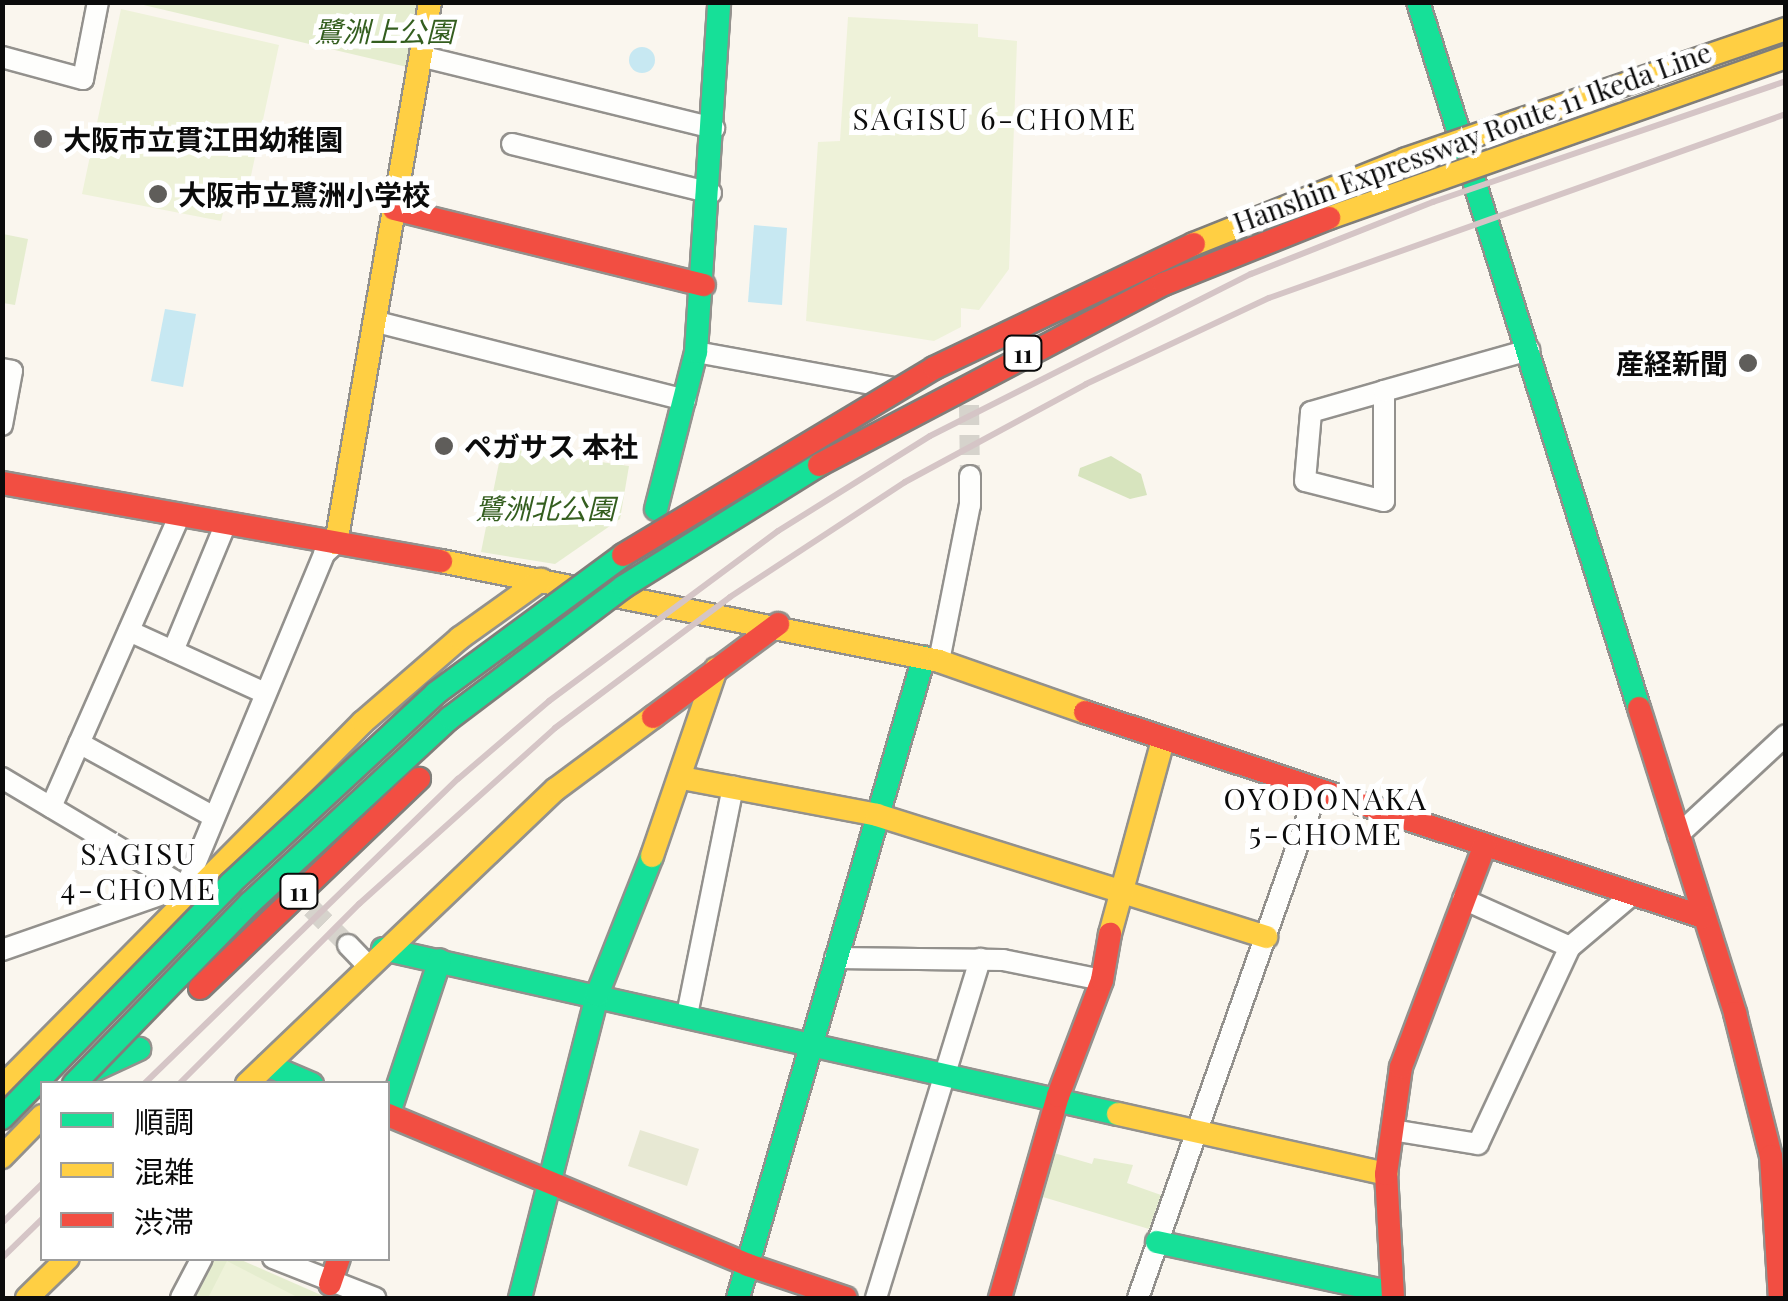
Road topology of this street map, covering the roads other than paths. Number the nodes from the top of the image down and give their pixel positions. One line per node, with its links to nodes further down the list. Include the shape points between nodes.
1 (98, 2): 7 (street, via 82,79)
2 (430, 2): 6 (main road)
3 (719, 2): 9 (main road)
4 (1418, 2): 15 (main road)
5 (1786, 29): 81 (main road, Hanshin Expressway Route 11 Ikeda Line / 11, bridge, via 1406,159 1155,260 934,368 697,506 553,601 436,694 230,884)
6 (420, 56): 9 (street); 12 (main road)
7 (2, 57)
8 (1786, 58): 27 (main road, Hanshin Expressway Route 11 Ikeda Line / 11, bridge, via 1415,183 1164,284 948,392)
9 (714, 128): 11 (main road)
10 (512, 144): 11 (street)
11 (711, 193): 13 (main road)
12 (394, 210): 13 (main road); 14 (main road)
13 (704, 284): 16 (main road)
14 (377, 322): 19 (street); 28 (main road)
15 (1529, 350): 18 (street); 47 (main road)
16 (696, 352): 19 (main road); 20 (street)
17 (2, 370): 21 (street, via 12,371)
18 (1384, 391): 18 (street, via 1311,412 1306,481 1384,501)
19 (685, 400): 24 (main road)
20 (969, 405)
21 (2, 425)
22 (970, 476): 34 (street, via 970,505)
23 (2, 483): 25 (main road)
24 (656, 508): 30 (street)
25 (180, 515): 26 (main road); 32 (street)
26 (226, 523): 28 (main road); 33 (street)
27 (712, 532): 68 (main road, 11, bridge, via 464,738); 73 (main road, Hanshin Expressway Route 11 Ikeda Line / 11, bridge, via 538,647 450,718 250,903)
28 (336, 543): 29 (main road); 36 (street, via 324,554)
29 (541, 580): 30 (main road); 48 (main road, via 460,638 363,722)
30 (639, 597): 31 (main road)
31 (778, 624): 34 (main road); 35 (main road)
32 (129, 630): 33 (street); 39 (street)
33 (172, 651): 36 (street)
34 (931, 659): 38 (main road); 45 (main road)
35 (716, 669): 41 (main road); 60 (main road, via 556,789)
36 (265, 693): 46 (street)
37 (1786, 734): 47 (street)
38 (1162, 740): 43 (main road); 50 (main road)
39 (80, 743): 44 (street); 46 (street)
40 (2, 778): 44 (street)
41 (682, 778): 42 (main road); 65 (main road)
42 (733, 787): 45 (main road); 66 (street)
43 (1316, 793): 49 (main road); 56 (street)
44 (51, 807): 51 (street)
45 (878, 815): 50 (main road); 61 (main road)
46 (214, 817): 51 (street)
47 (1678, 835): 55 (main road)
48 (243, 842): 51 (main road); 54 (street)
49 (1485, 845): 52 (main road); 53 (main road)
50 (1118, 888): 56 (main road); 64 (main road)
51 (189, 889): 59 (street); 71 (main road)
52 (1634, 894): 55 (main road); 58 (street)
53 (1464, 899): 58 (street); 84 (main road, via 1412,1029)
54 (311, 908)
55 (1703, 917): 107 (main road, via 1771,1156)
56 (1266, 936): 83 (street)
57 (348, 945): 60 (street)
58 (1570, 946): 84 (street, via 1478,1144)
59 (2, 950)
60 (375, 957): 63 (main road); 69 (main road)
61 (836, 958): 62 (street); 67 (main road)
62 (980, 959): 64 (street); 70 (street)
63 (440, 960): 65 (main road); 79 (main road)
64 (1102, 980): 78 (main road)
65 (596, 996): 66 (main road); 89 (main road)
66 (687, 1015): 67 (main road)
67 (812, 1040): 70 (main road); 95 (main road)
68 (139, 1049): 72 (main road); 74 (main road, 11)
69 (267, 1064): 75 (main road); 76 (main road)
70 (949, 1072): 78 (main road); 104 (street)
71 (8, 1081): 77 (main road)
72 (71, 1081)
73 (77, 1081)
74 (103, 1081)
75 (250, 1081)
76 (305, 1081)
77 (40, 1083)
78 (1058, 1096): 83 (main road); 105 (main road)
79 (390, 1110)
80 (390, 1117): 89 (main road)
81 (2, 1118)
82 (40, 1118): 86 (main road)
83 (1196, 1128): 88 (main road); 90 (street)
84 (1392, 1130): 88 (main road)
85 (40, 1136): 87 (main road)
86 (2, 1157)
87 (2, 1169)
88 (1386, 1174): 97 (main road)
89 (548, 1183): 95 (main road); 101 (main road)
90 (1157, 1242): 97 (main road); 106 (street)
91 (65, 1261): 98 (main road)
92 (200, 1261): 99 (street)
93 (279, 1261): 96 (street)
94 (338, 1261): 96 (main road)
95 (748, 1265): 102 (main road); 103 (main road)
96 (330, 1284): 100 (street)
97 (1392, 1296)
98 (27, 1298)
99 (181, 1298)
100 (375, 1298)
101 (520, 1298)
102 (738, 1298)
103 (846, 1298)
104 (876, 1298)
105 (1000, 1298)
106 (1138, 1298)
107 (1780, 1298)

